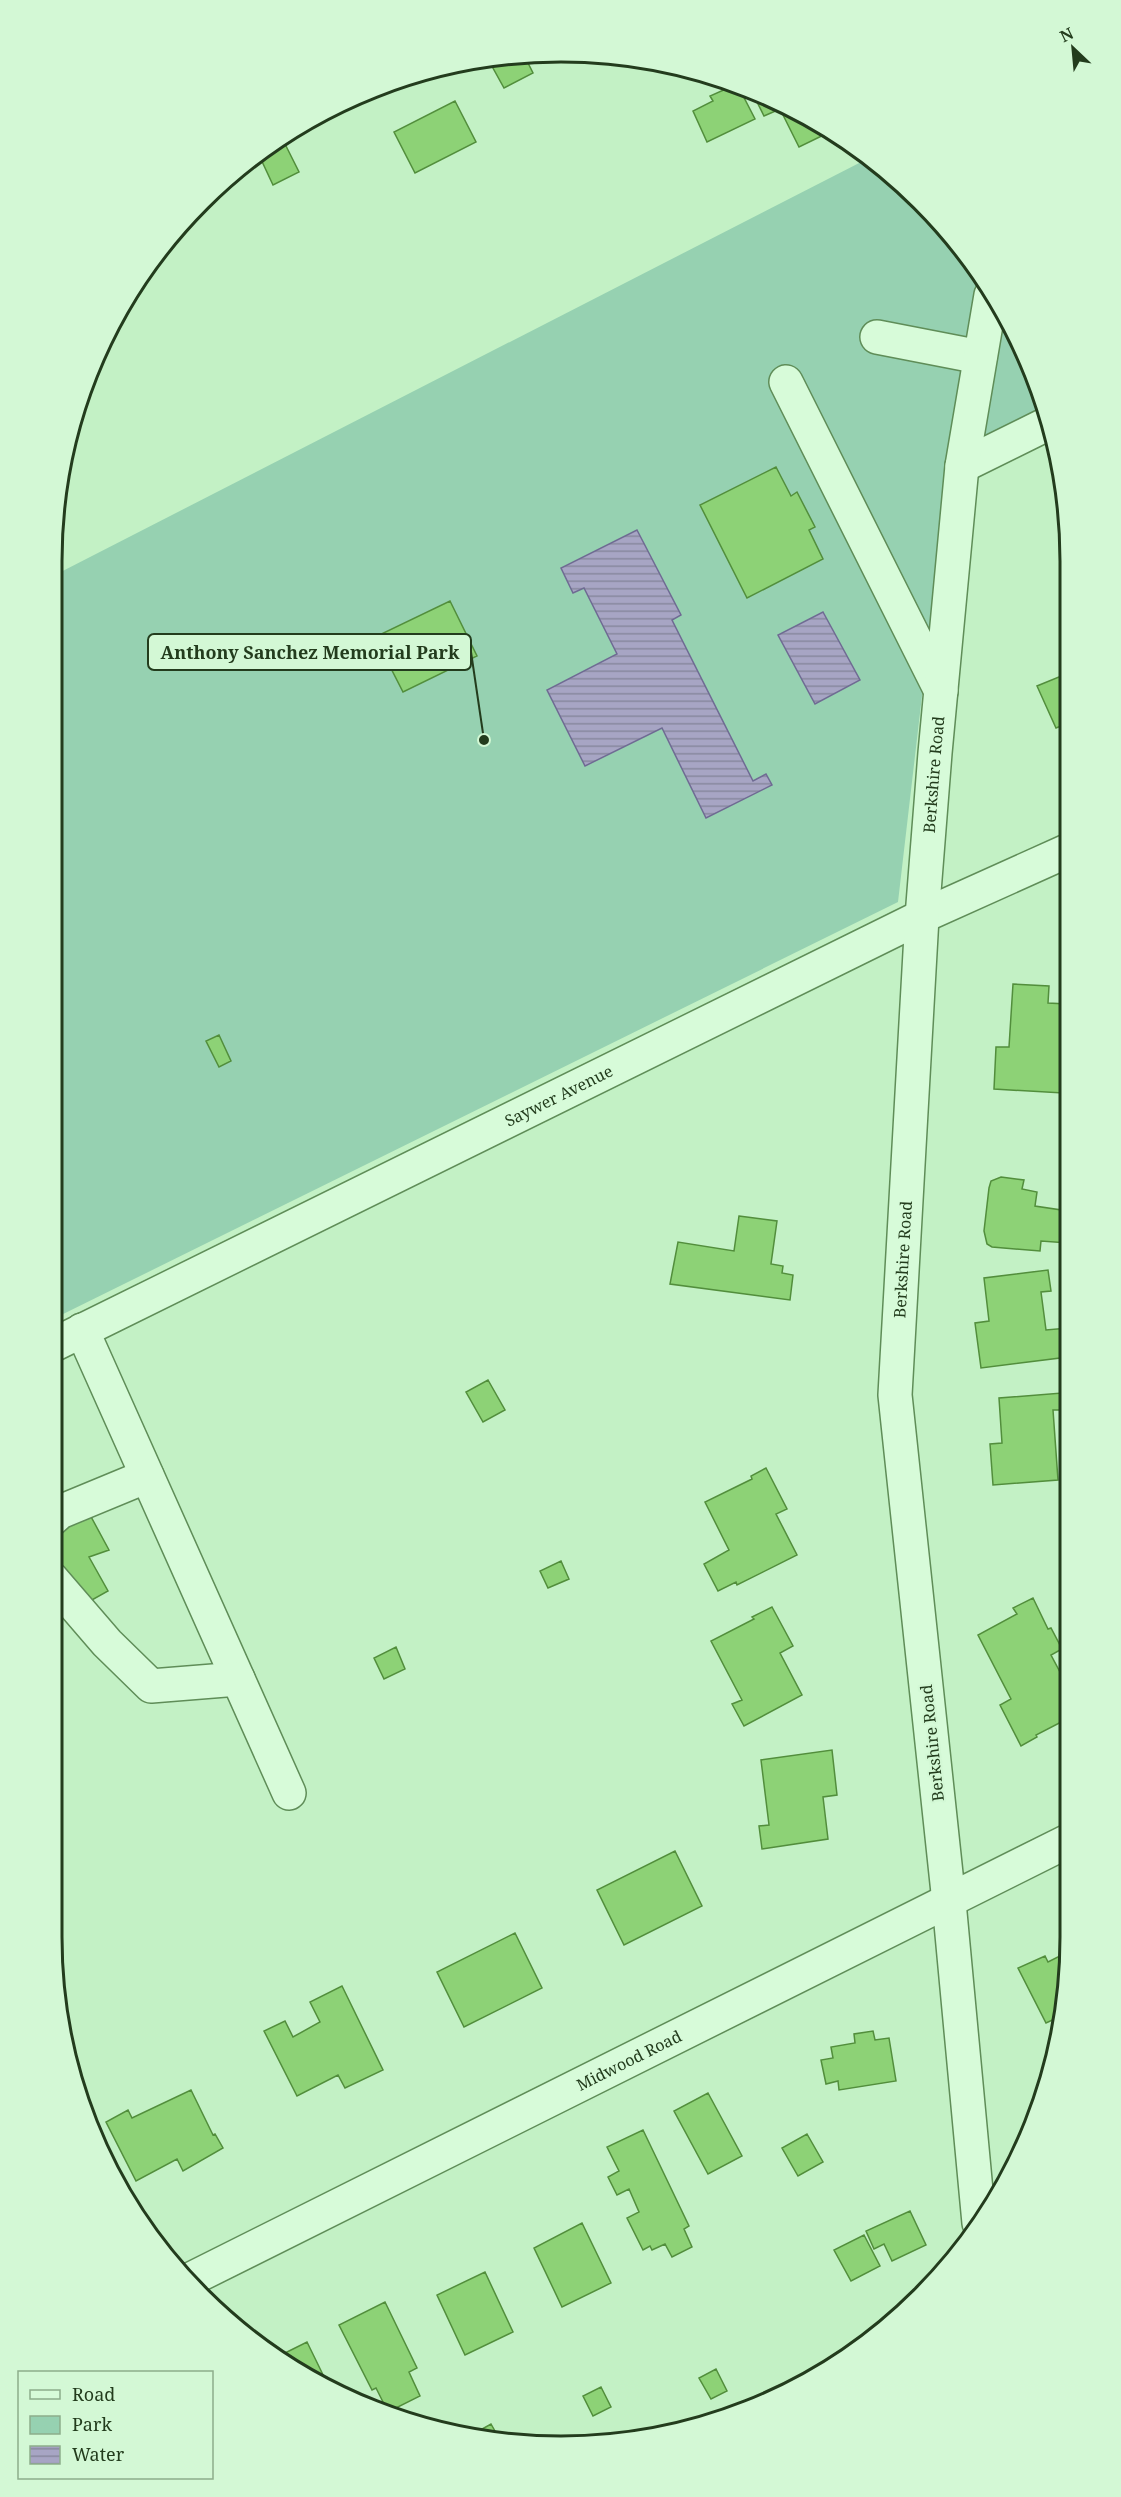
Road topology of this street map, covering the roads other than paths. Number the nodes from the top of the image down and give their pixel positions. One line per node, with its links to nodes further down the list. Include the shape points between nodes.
1 (989, 305): 3 (street, Berkshire Road)
2 (877, 337): 3 (street)
3 (980, 357): 6 (street, Berkshire Road)
4 (786, 382): 7 (street)
5 (1041, 427): 6 (street)
6 (962, 466): 7 (street, Berkshire Road)
7 (941, 691): 9 (street, Berkshire Road)
8 (1060, 854): 9 (street, Saywer Avenue)
9 (922, 917): 10 (street, Saywer Avenue); 18 (street, Berkshire Road, via 895,1395)
10 (82, 1330): 11 (street, Saywer Avenue); 12 (street)
11 (62, 1340)
12 (147, 1476): 13 (street); 15 (street)
13 (62, 1511)
14 (62, 1591): 15 (street, via 106,1643 151,1686)
15 (238, 1679): 16 (street)
16 (289, 1793)
17 (1060, 1845): 18 (street, Midwood Road)
18 (949, 1902): 19 (street, Berkshire Road); 20 (street, Midwood Road)
19 (978, 2210)
20 (195, 2276)

